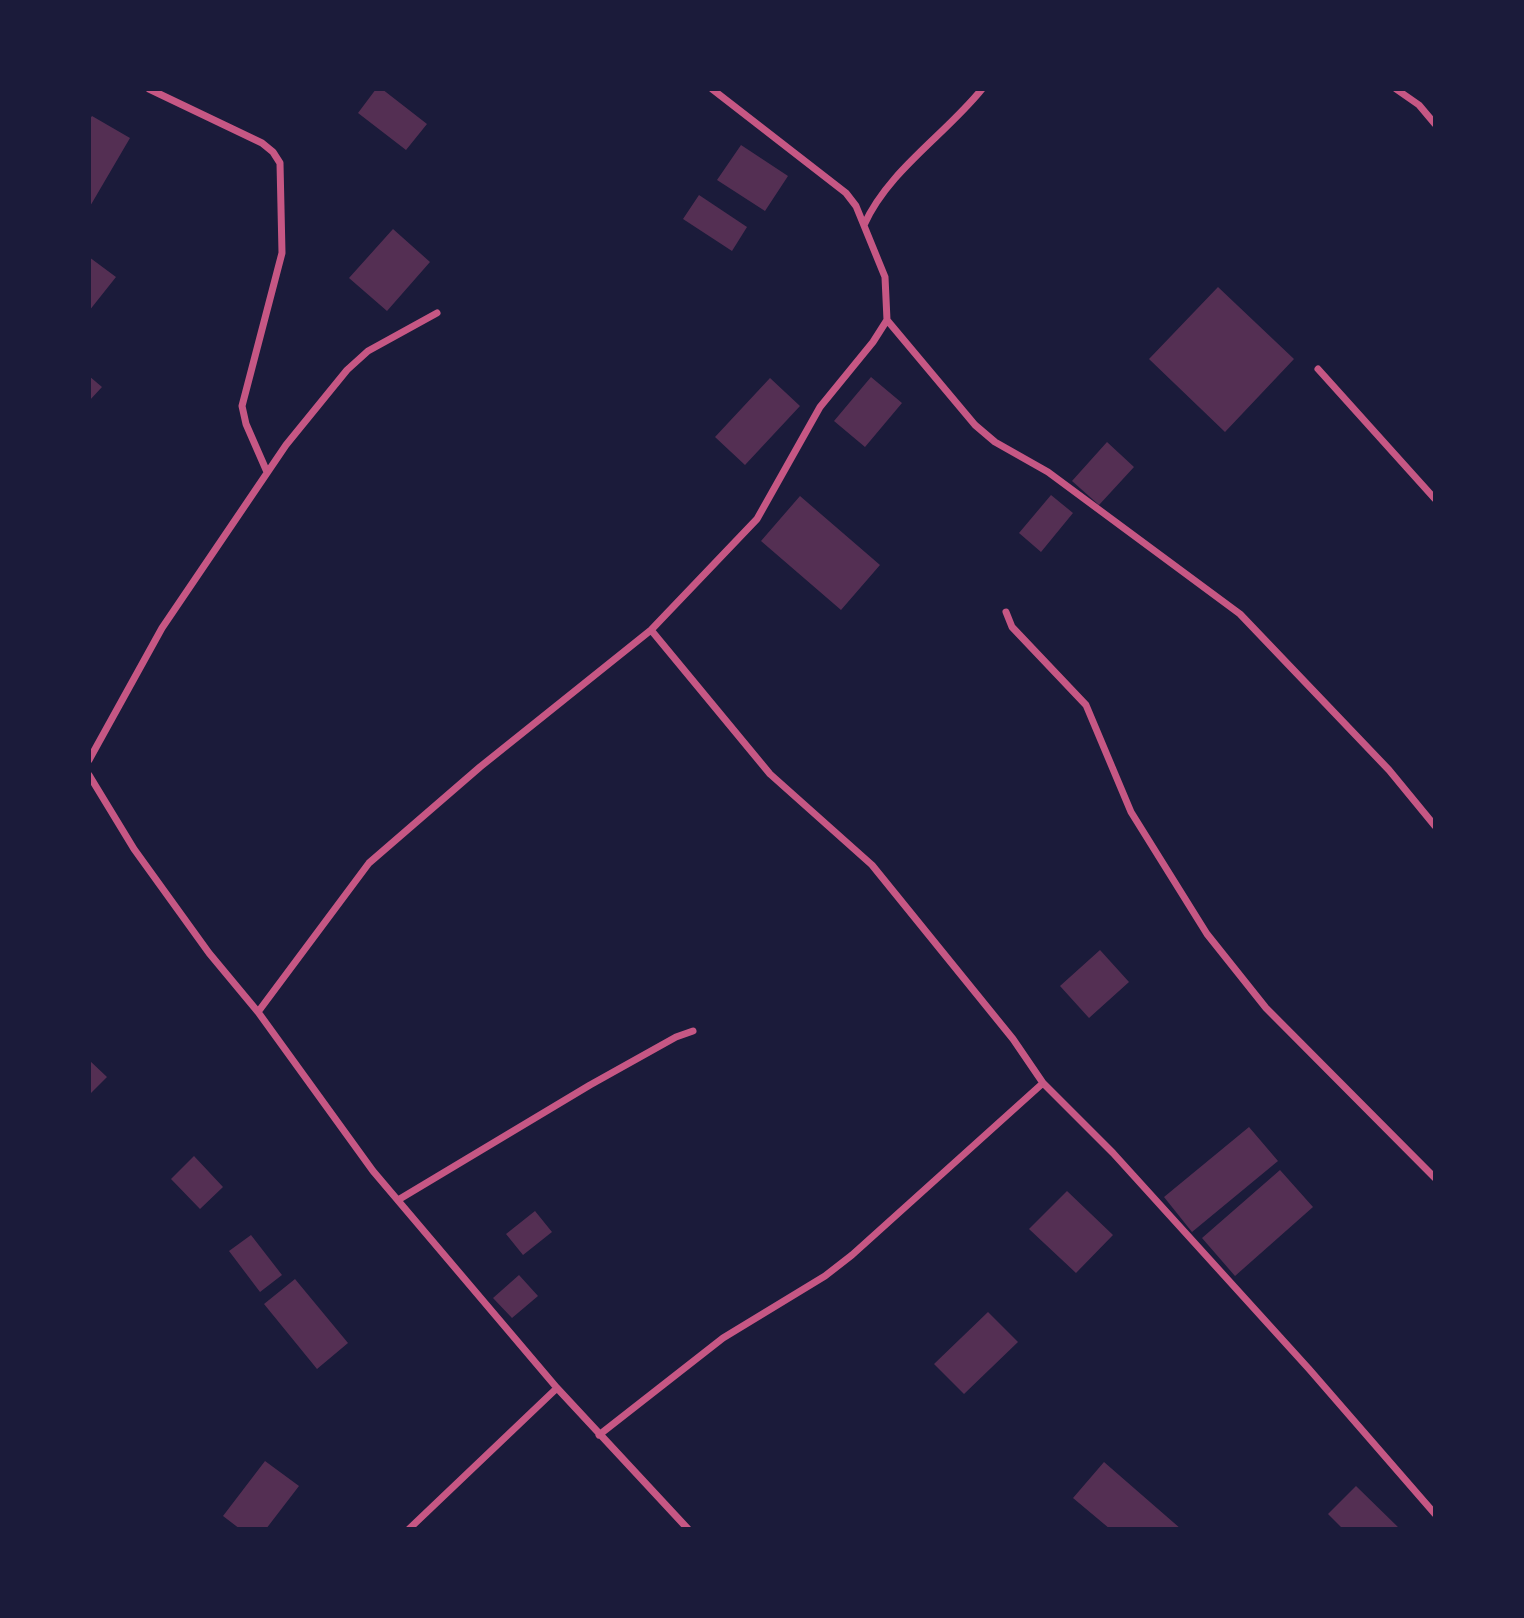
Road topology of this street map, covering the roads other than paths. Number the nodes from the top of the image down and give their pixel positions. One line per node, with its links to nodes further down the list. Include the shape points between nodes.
1 (149, 89): 10 (street, via 261,143 279,163 282,253 243,406)
2 (712, 89): 6 (street, via 834,181 856,206)
3 (982, 89): 6 (street, via 890,184)
4 (1396, 89): 5 (street)
5 (1435, 124)
6 (864, 225): 8 (street, via 884,277)
7 (437, 313): 10 (street, via 354,363)
8 (887, 320): 13 (street, via 820,407 757,519); 16 (street, via 975,425 995,442 1048,472 1240,614 1389,770)
9 (1318, 369): 11 (street)
10 (267, 472): 14 (street, via 162,628)
11 (1435, 499)
12 (1006, 612): 20 (street, via 1012,627 1086,705 1131,812 1206,934 1266,1008)
13 (651, 630): 17 (street, via 480,766 369,863); 19 (street, via 770,774 872,865 1013,1039)
14 (89, 760)
15 (89, 775): 17 (street, via 134,849)
16 (1435, 826)
17 (258, 1012): 21 (street)
18 (693, 1031): 21 (street, via 590,1085)
19 (1043, 1083): 23 (street, via 852,1255 723,1338); 24 (street, via 1113,1153)
20 (1435, 1178)
21 (398, 1200): 22 (street)
22 (557, 1388): 23 (street); 25 (street)
23 (599, 1435): 26 (street)
24 (1435, 1514)
25 (409, 1529)
26 (688, 1529)

